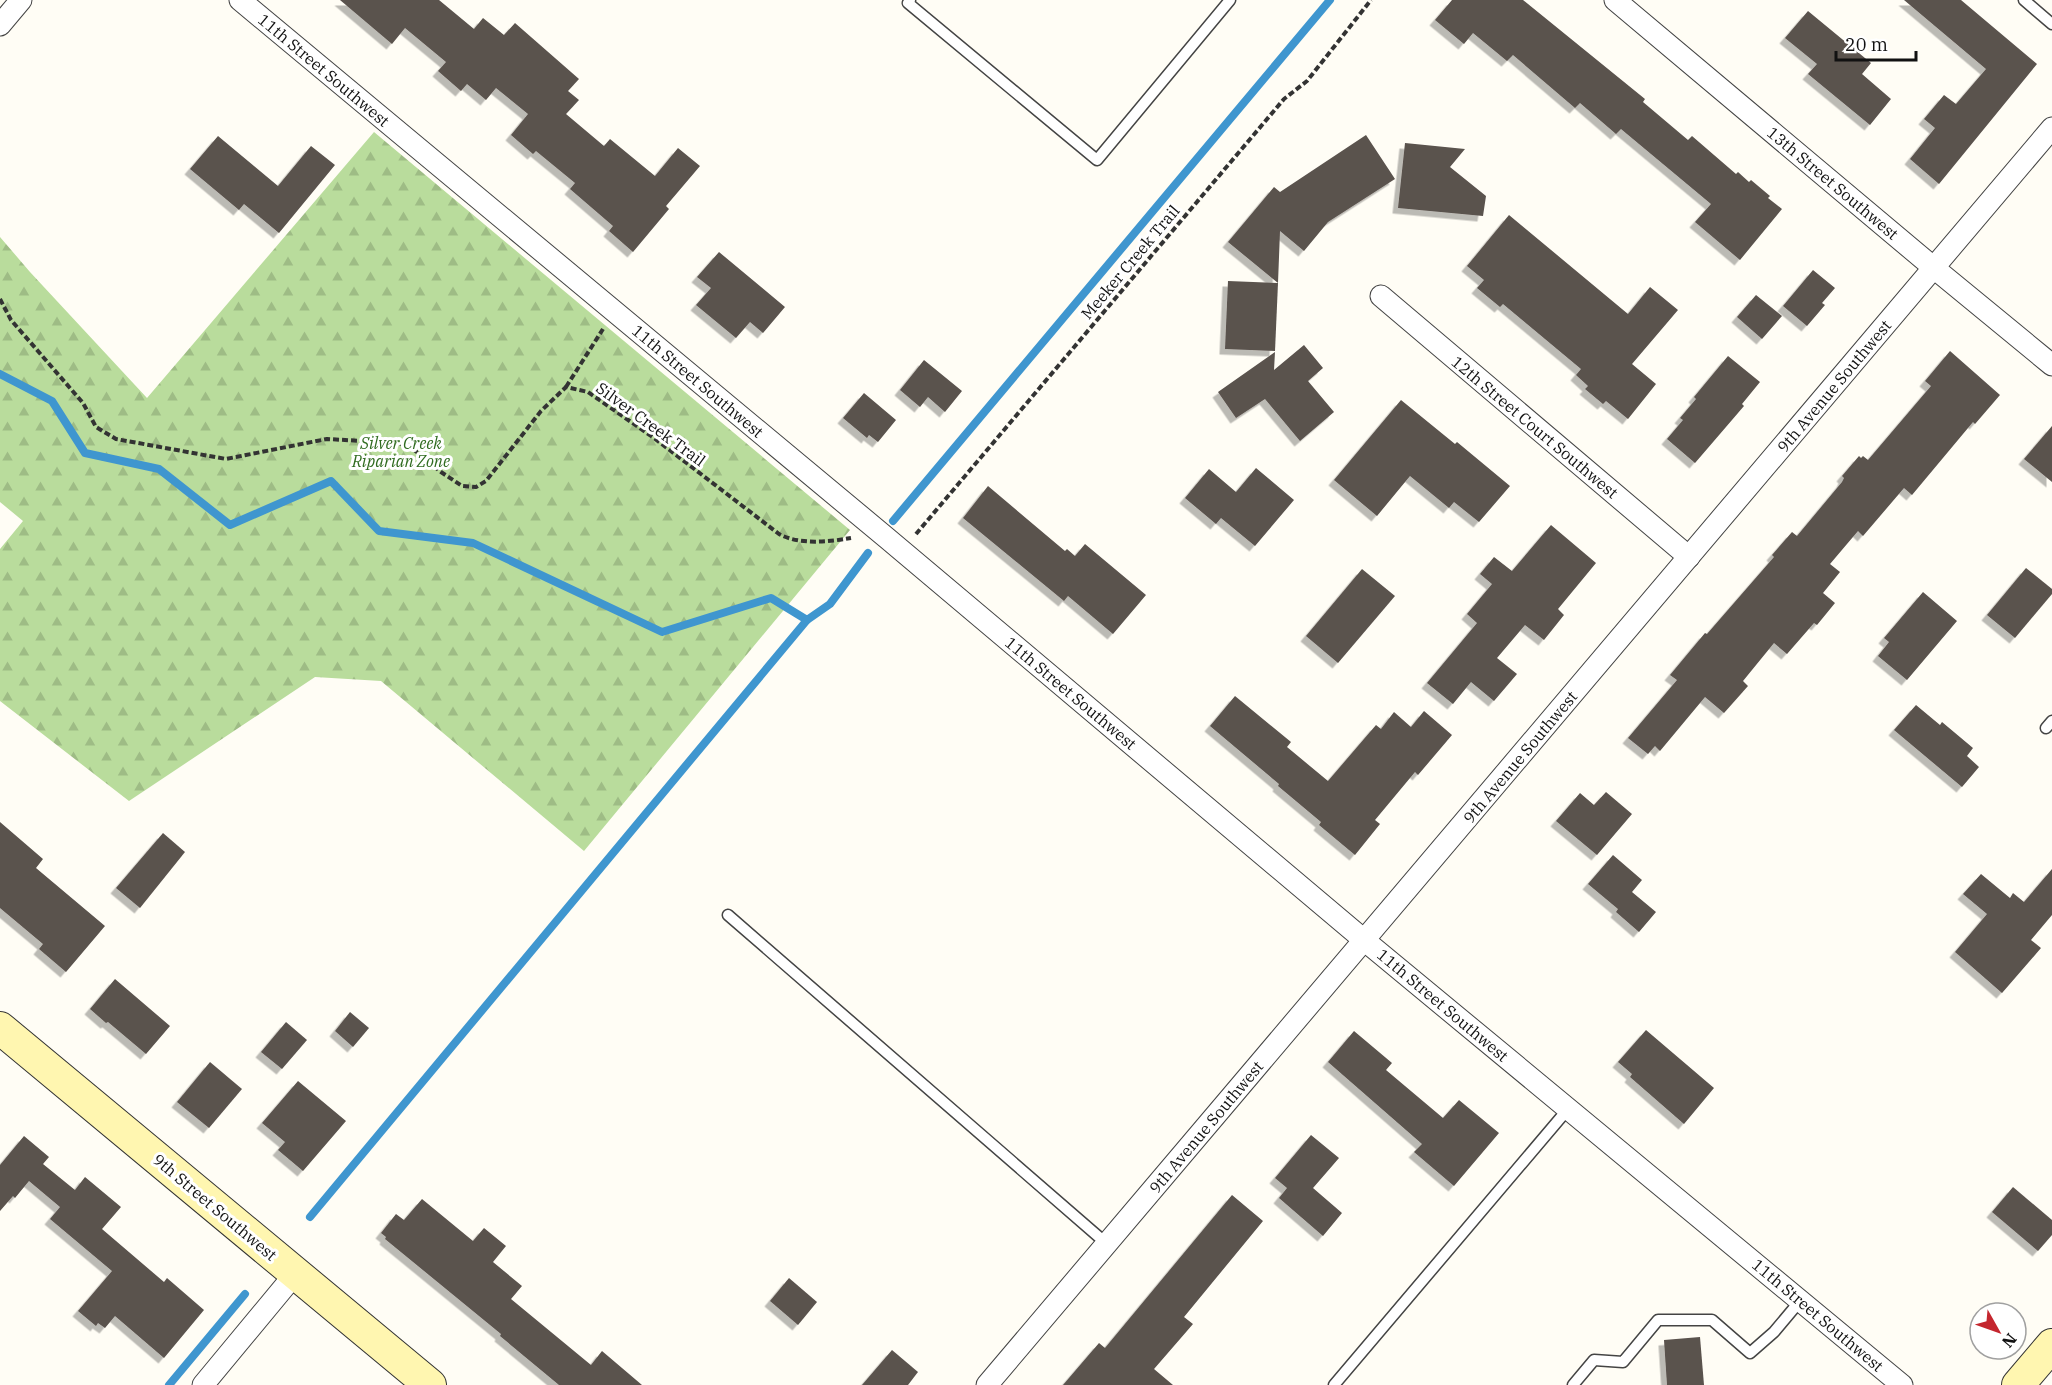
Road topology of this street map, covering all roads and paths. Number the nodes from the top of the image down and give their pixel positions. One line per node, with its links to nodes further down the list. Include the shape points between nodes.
1 (21, 0): 9 (street)
2 (240, 0): 14 (street, 11th Street Southwest)
3 (910, 0): 4 (lane, via 908,3 1096,160)
4 (1230, 0)
5 (1371, 0): 18 (path, Meeker Creek Trail, via 1307,81 1284,99)
6 (1615, 0): 11 (street, 13th Street Southwest)
7 (2024, 0): 8 (lane)
8 (2052, 24)
9 (0, 25)
10 (2052, 128): 11 (street, 9th Avenue Southwest)
11 (1934, 268): 15 (street, 13th Street Southwest); 19 (street, 9th Avenue Southwest)
12 (1381, 296): 19 (street, 12th Street Court Southwest)
13 (0, 299): 16 (path, via 11,320 83,403 96,427 116,439 226,459 327,439 399,444 412,448 462,486 476,487 486,481 541,411)
14 (615, 313): 16 (path); 21 (street, 11th Street Southwest)
15 (2052, 365)
16 (566, 387): 17 (path, Silver Creek Trail, via 588,392 789,540 829,542)
17 (859, 537)
18 (910, 541)
19 (1689, 557): 21 (street, 9th Avenue Southwest)
20 (728, 915): 24 (lane)
21 (1364, 940): 23 (street, 11th Street Southwest); 24 (street, 9th Avenue Southwest)
22 (0, 1028): 25 (street, 9th Street Southwest)
23 (1568, 1109): 26 (street, 11th Street Southwest); 31 (lane)
24 (1107, 1244): 30 (street, 9th Avenue Southwest)
25 (295, 1274): 28 (street); 29 (street, 9th Street Southwest)
26 (1800, 1301): 32 (lane, via 1750,1353 1712,1320 1658,1320 1623,1362 1594,1360); 33 (street, 11th Street Southwest)
27 (2052, 1345): 34 (street)
28 (203, 1385)
29 (430, 1385)
30 (987, 1385)
31 (1334, 1385)
32 (1573, 1385)
33 (1902, 1385)
34 (2018, 1385)

